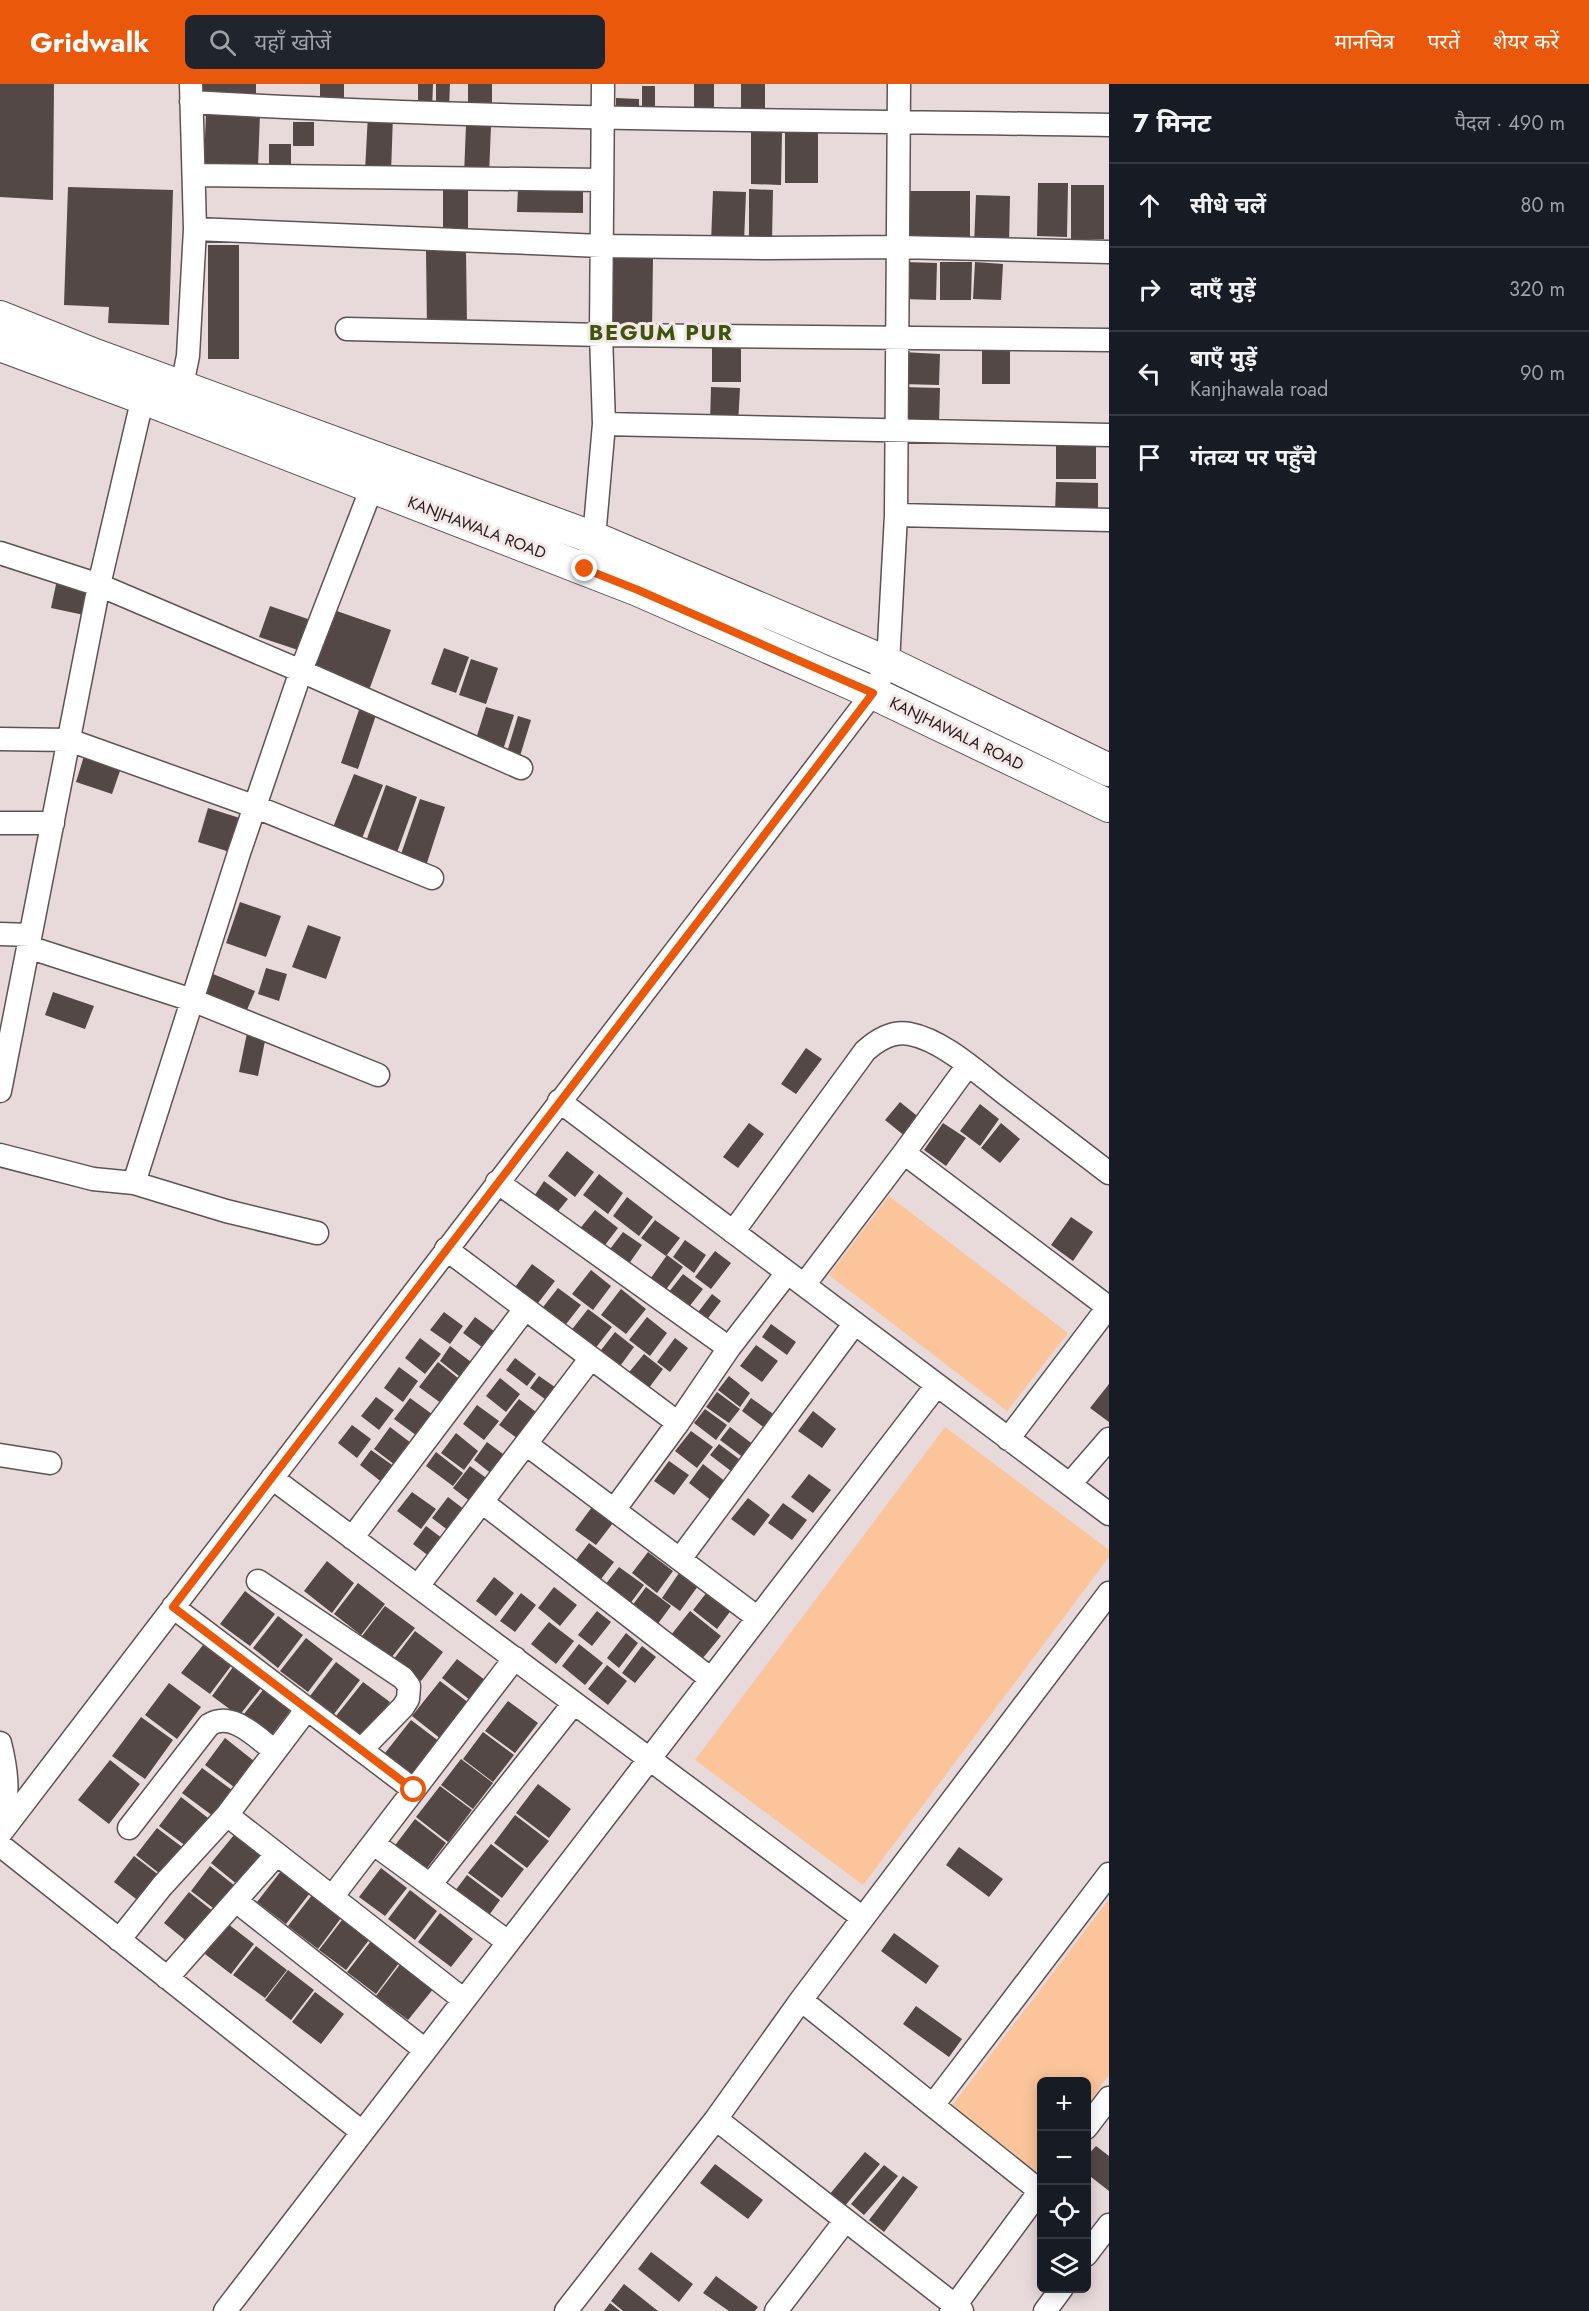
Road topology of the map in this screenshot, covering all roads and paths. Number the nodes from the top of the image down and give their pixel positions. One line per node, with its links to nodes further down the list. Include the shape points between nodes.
1 (603, 84): 4 (street)
2 (899, 84): 5 (street)
3 (191, 93): 4 (street, via 315,110); 7 (street)
4 (601, 117): 5 (street); 8 (street)
5 (897, 122): 6 (street); 11 (street)
6 (1109, 125)
7 (194, 175): 8 (street); 9 (street)
8 (601, 180): 10 (street)
9 (195, 229): 10 (street); 19 (street, via 188,356)
10 (601, 246): 11 (street); 15 (street)
11 (898, 247): 12 (street); 16 (street)
12 (1109, 252)
13 (0, 317): 20 (main road, KANJHAWALA ROAD)
14 (347, 329): 15 (street)
15 (601, 335): 16 (street); 21 (street)
16 (898, 338): 17 (street); 22 (street)
17 (1109, 340)
18 (0, 345): 20 (main road, KANJHAWALA ROAD)
19 (182, 385): 20 (main road, KANJHAWALA ROAD); 27 (main road, KANJHAWALA ROAD)
20 (146, 386): 24 (main road, KANJHAWALA ROAD); 30 (street)
21 (604, 424): 22 (street); 27 (street)
22 (897, 430): 23 (street); 25 (street)
23 (1109, 435)
24 (372, 488): 29 (main road, KANJHAWALA ROAD); 32 (street)
25 (896, 515): 26 (street); 31 (street)
26 (1109, 520)
27 (594, 538): 29 (street); 31 (main road, KANJHAWALA ROAD)
28 (0, 553): 30 (street)
29 (585, 569): 33 (main road, KANJHAWALA ROAD)
30 (99, 585): 32 (street); 35 (street)
31 (888, 663): 33 (street); 37 (main road, KANJHAWALA ROAD)
32 (301, 671): 36 (street); 39 (street)
33 (873, 693): 38 (main road, KANJHAWALA ROAD); 50 (street)
34 (0, 739): 35 (street)
35 (69, 740): 39 (street); 41 (street)
36 (521, 768)
37 (1109, 770)
38 (1109, 806)
39 (256, 807): 42 (street); 45 (street)
40 (0, 823): 41 (street)
41 (53, 823): 44 (street)
42 (432, 878)
43 (0, 934): 44 (street)
44 (29, 941): 45 (street); 46 (street)
45 (192, 1000): 48 (street); 55 (street)
46 (7, 1022): 49 (street)
47 (968, 1065): 51 (street); 53 (street); 56 (street, via 927,1038 908,1033 878,1040 865,1051)
48 (378, 1075)
49 (0, 1091)
50 (559, 1101): 54 (street); 56 (street)
51 (904, 1153): 59 (street); 60 (street)
52 (0, 1155): 55 (street, via 93,1179)
53 (1109, 1173)
54 (497, 1182): 58 (street); 63 (street)
55 (134, 1183): 57 (street)
56 (733, 1232): 59 (street)
57 (317, 1233)
58 (446, 1250): 61 (street); 72 (street)
59 (795, 1279): 62 (street); 63 (street)
60 (1108, 1306): 67 (street)
61 (525, 1309): 64 (street); 77 (street)
62 (855, 1323): 65 (street); 78 (street)
63 (729, 1348): 66 (street)
64 (591, 1358): 66 (street); 69 (street)
65 (937, 1385): 67 (street); 83 (street)
66 (678, 1423): 75 (street)
67 (1008, 1439): 73 (street)
68 (1109, 1439): 73 (street)
69 (526, 1444): 74 (street); 75 (street)
70 (0, 1455): 71 (street)
71 (50, 1462)
72 (272, 1478): 77 (street); 82 (street)
73 (1070, 1484): 76 (street)
74 (482, 1502): 80 (street); 85 (street)
75 (614, 1510): 78 (street)
76 (1109, 1514)
77 (352, 1538): 80 (street)
78 (680, 1560): 83 (street)
79 (258, 1581): 89 (street, via 403,1678 409,1686 403,1707)
80 (418, 1586): 84 (street)
81 (1109, 1593): 104 (street)
82 (173, 1607): 87 (street); 96 (street)
83 (758, 1618): 85 (street)
84 (515, 1658): 86 (street); 92 (street)
85 (711, 1679): 91 (street)
86 (574, 1703): 91 (street); 101 (street)
87 (307, 1709): 89 (street); 90 (street)
88 (0, 1743): 94 (street, via 7,1774)
89 (361, 1750): 92 (street)
90 (274, 1751): 93 (street); 95 (street, via 242,1726 229,1721 214,1722)
91 (650, 1759): 104 (street); 106 (street)
92 (414, 1790): 97 (street)
93 (227, 1815): 99 (street); 105 (street)
94 (0, 1825)
95 (129, 1828)
96 (0, 1834)
97 (374, 1844): 101 (street); 102 (street)
98 (0, 1845): 105 (street)
99 (277, 1854): 102 (street); 103 (street)
100 (1109, 1874): 112 (street)
101 (430, 1886): 106 (street)
102 (332, 1897): 108 (street)
103 (236, 1901): 107 (street); 110 (street)
104 (863, 1918): 109 (street)
105 (119, 1940): 107 (street)
106 (508, 1942): 108 (street)
107 (167, 1978): 115 (street)
108 (464, 2000): 110 (street)
109 (801, 2000): 112 (street); 113 (street)
110 (425, 2050): 115 (street)
111 (1109, 2098): 114 (street)
112 (933, 2105): 116 (street)
113 (716, 2119): 118 (street); 124 (street)
114 (1091, 2121)
115 (362, 2132): 123 (street)
116 (1037, 2187)
117 (1037, 2196): 122 (street)
118 (845, 2221): 122 (street); 125 (street)
119 (1109, 2225): 120 (street)
120 (1091, 2248)
121 (1059, 2293): 126 (street)
122 (956, 2309)
123 (225, 2311)
124 (566, 2311)
125 (776, 2311)
126 (1045, 2311)

